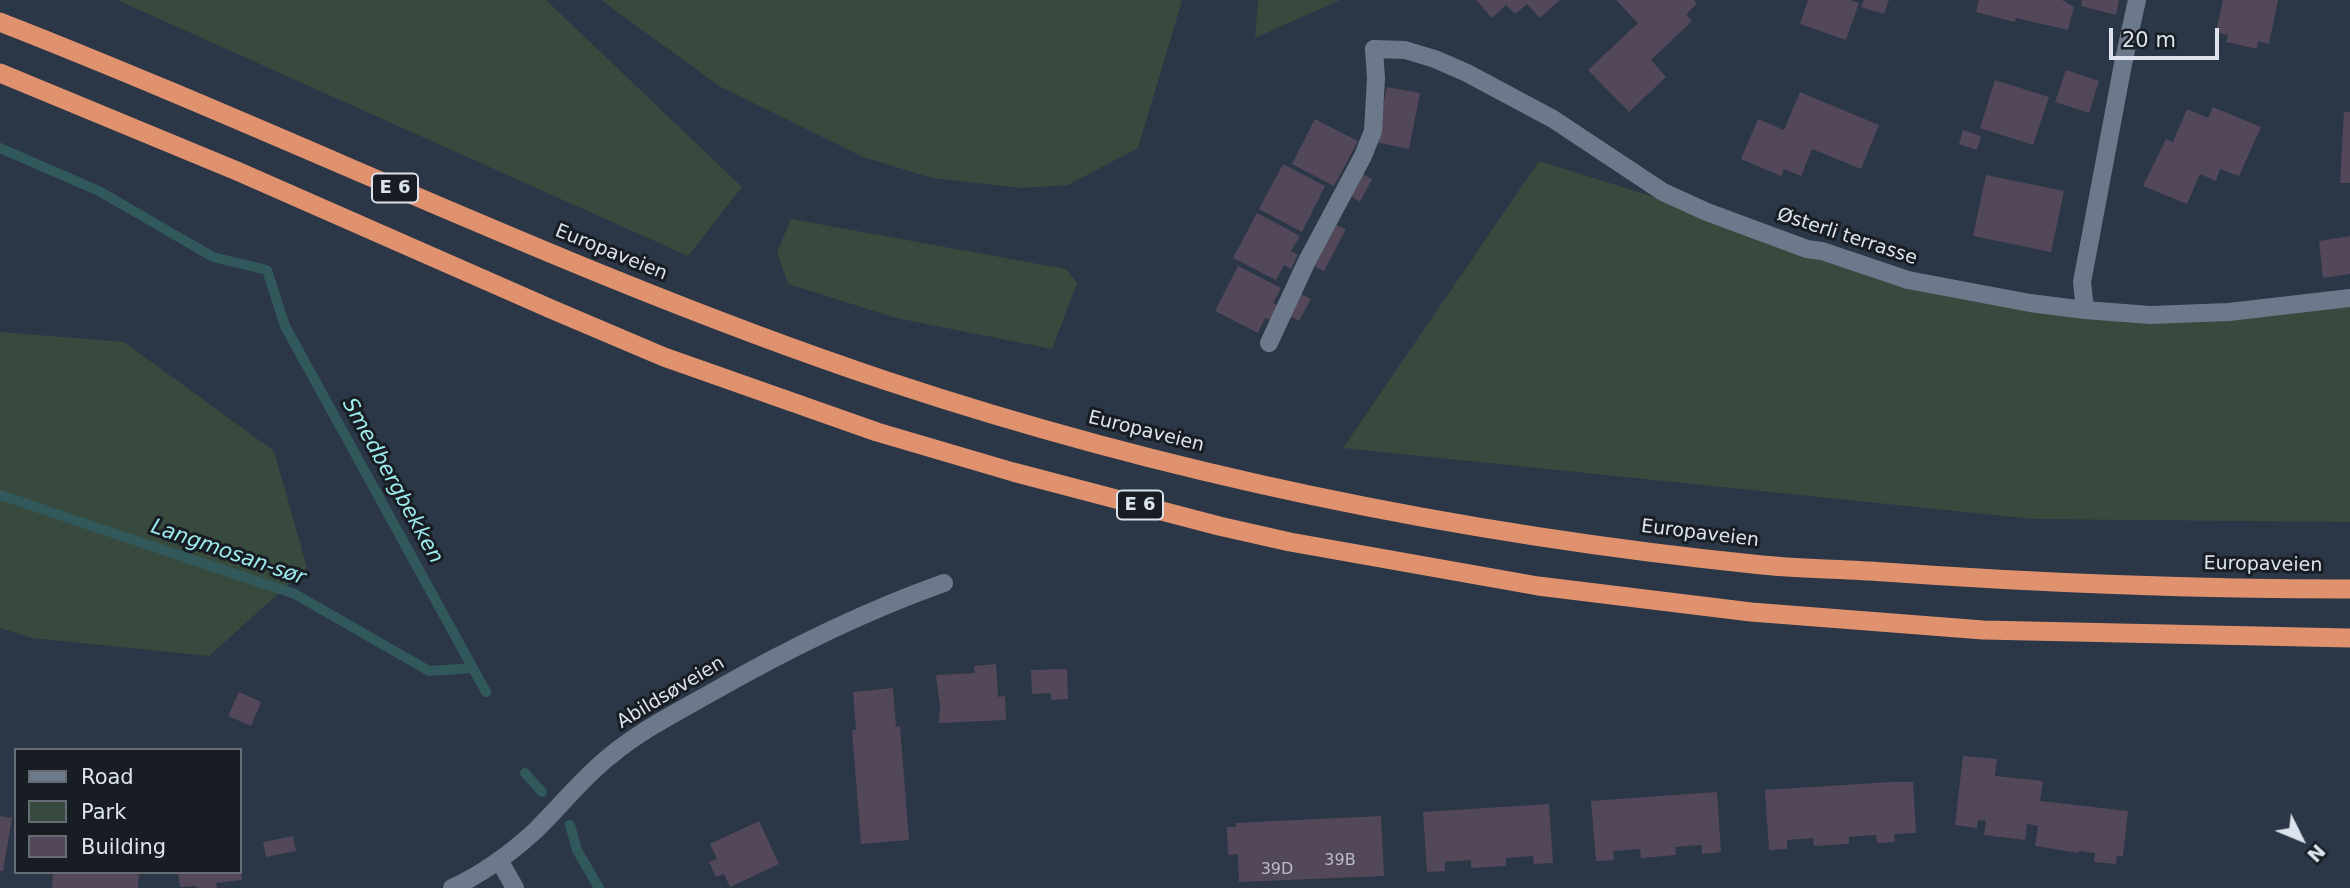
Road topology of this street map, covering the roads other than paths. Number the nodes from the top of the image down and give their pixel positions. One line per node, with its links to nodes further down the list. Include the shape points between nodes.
1 (2137, 0): 7 (street, via 2082,282)
2 (0, 12): 4 (highway, E 6)
3 (0, 22): 4 (highway, Europaveien / E 6)
4 (32, 34): 10 (highway, Europaveien / E 6, via 574,264 760,336 1025,424 1302,494 1649,552 1768,565 1986,580)
5 (0, 74): 11 (highway, E 6, via 676,361 877,432 1219,526 1525,584 1751,612 1983,630)
6 (2350, 298): 7 (street, Østerli terrasse, via 2229,312 2150,315)
7 (2085, 310): 8 (street, Østerli terrasse, via 1908,280 1807,249 1662,192 1553,119 1467,73 1405,50 1374,49 1373,131)
8 (1269, 343)
9 (944, 583): 12 (street, Abildsøveien, via 794,646 638,734)
10 (2350, 589)
11 (2350, 638)
12 (499, 860): 13 (street, Abildsøveien); 14 (street)
13 (452, 888)
14 (515, 888)

